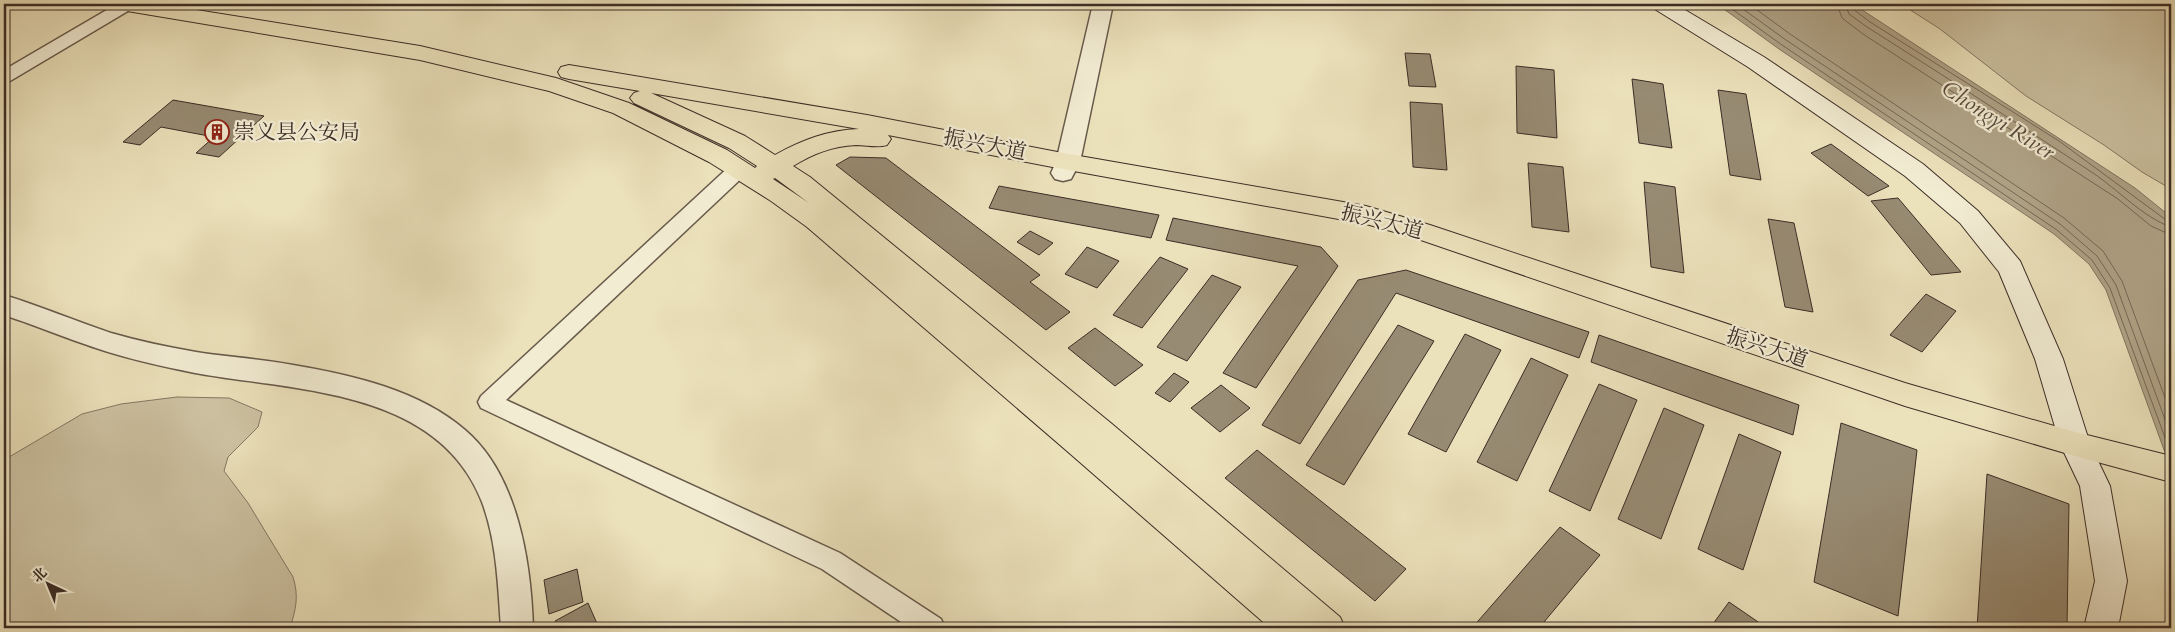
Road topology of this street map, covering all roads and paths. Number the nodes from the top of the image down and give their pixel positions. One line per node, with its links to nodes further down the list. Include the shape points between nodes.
1 (125, 4): 6 (street); 9 (main road, via 420,53 556,85 621,108 698,145)
2 (220, 4): 5 (main road, via 431,41)
3 (1102, 4): 8 (street)
4 (1660, 4): 11 (main road, via 1756,62 1906,164 1969,217 2011,268 2049,358)
5 (569, 72): 7 (main road, 振兴大道); 9 (main road, via 636,95 720,134)
6 (4, 76)
7 (868, 130): 8 (main road, 振兴大道); 9 (main road, via 816,143)
8 (1065, 167): 11 (main road, 振兴大道, via 1365,227 1904,408)
9 (757, 168): 16 (street, via 489,402 831,562); 17 (main road); 18 (main road, via 800,183 833,209)
10 (4, 305): 15 (street, via 121,346 348,388 420,414 456,439 478,466 500,510 510,552)
11 (2080, 453): 12 (main road, 振兴大道); 19 (main road, via 2095,486 2111,581)
12 (2130, 466): 13 (main road, 振兴大道); 14 (main road, 振兴大道)
13 (2171, 469)
14 (2171, 486)
15 (517, 628)
16 (932, 628)
17 (1294, 628)
18 (1328, 628)
19 (2101, 628)

